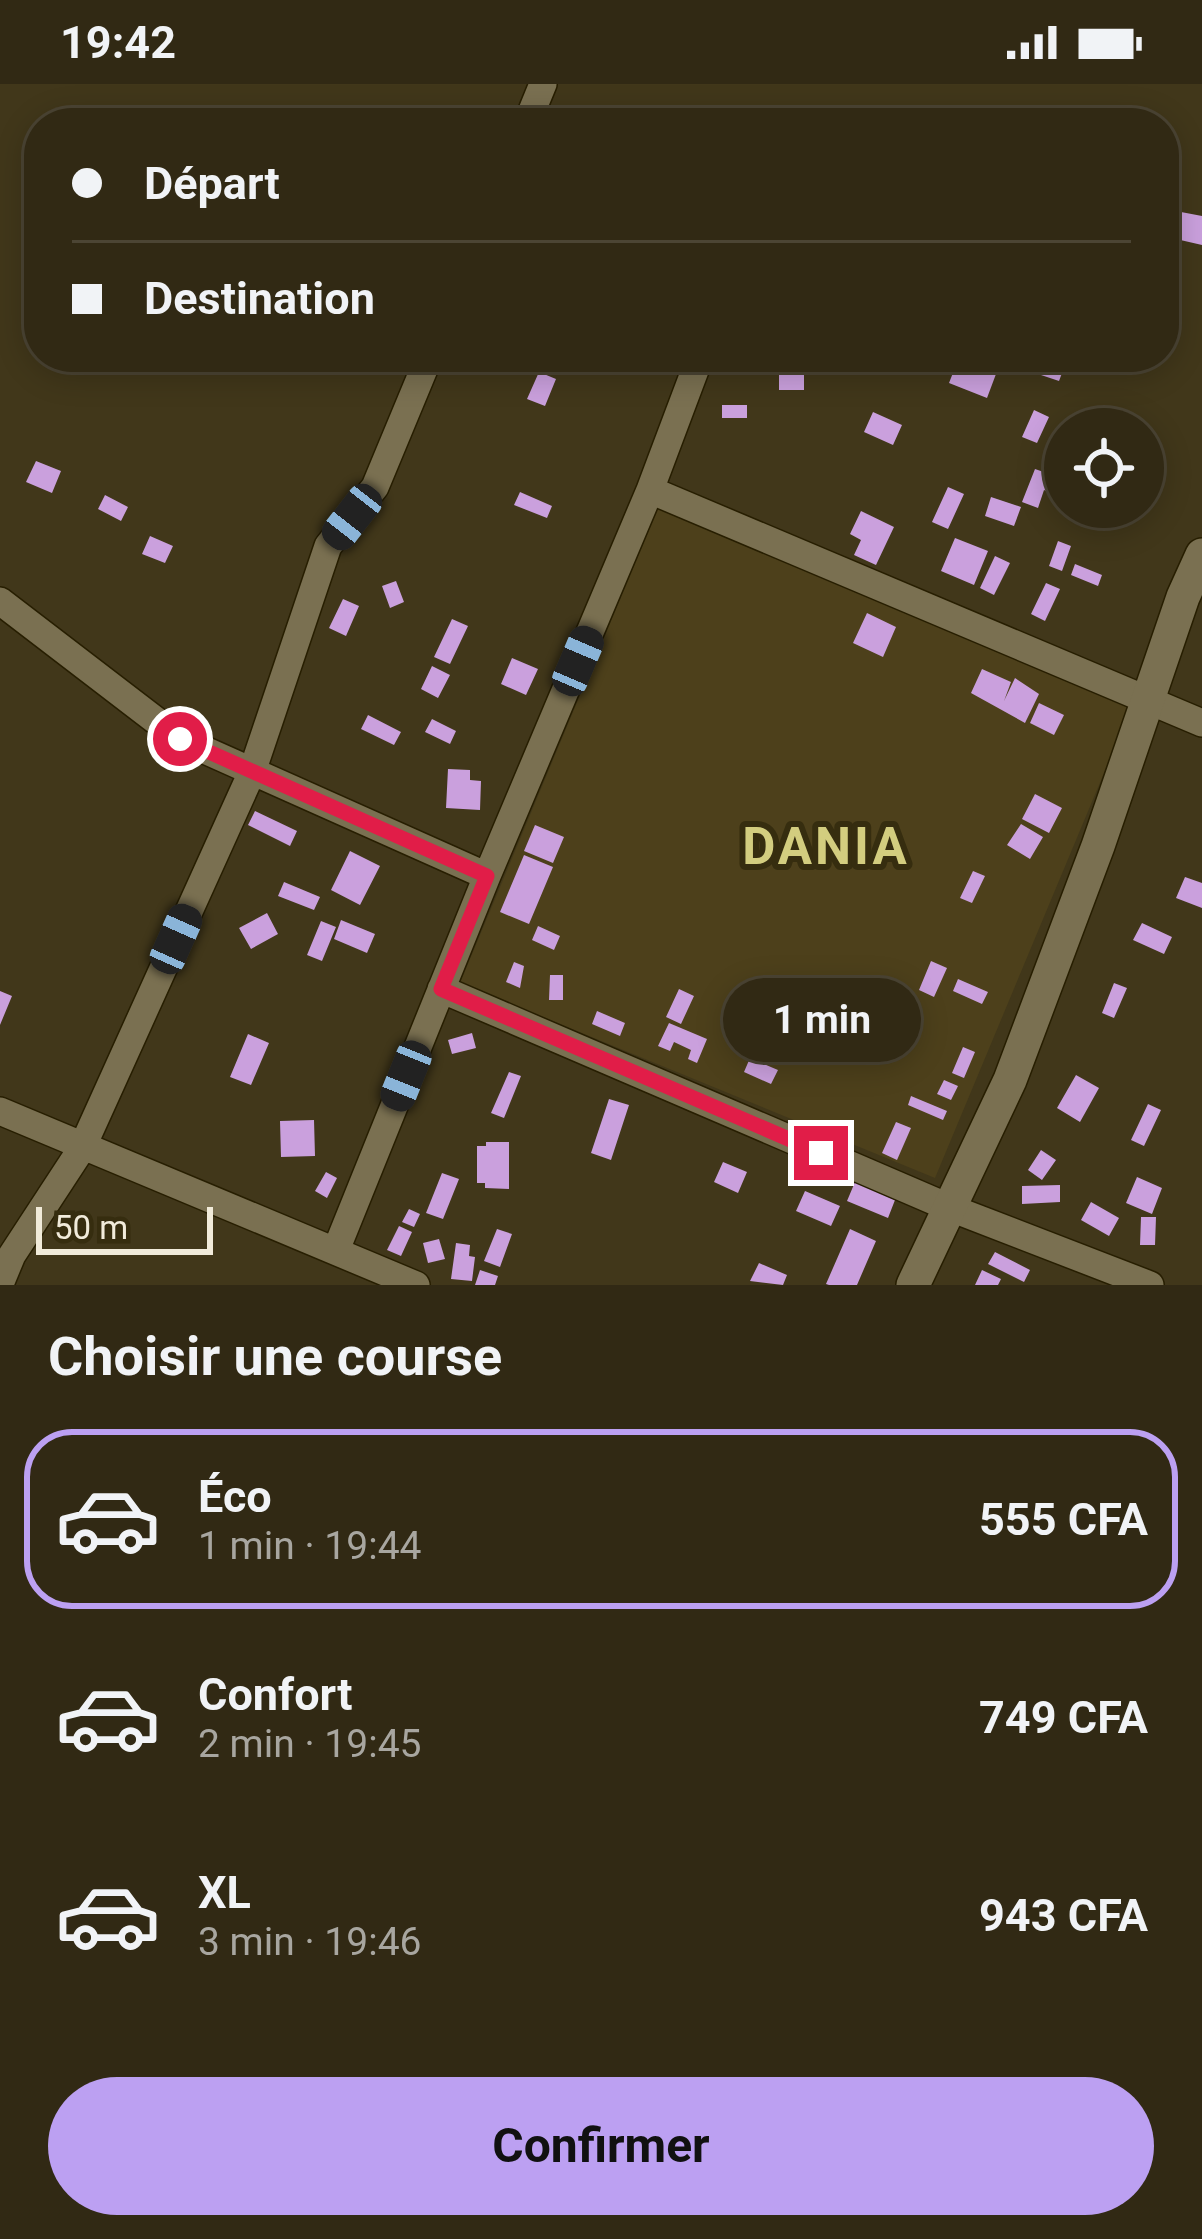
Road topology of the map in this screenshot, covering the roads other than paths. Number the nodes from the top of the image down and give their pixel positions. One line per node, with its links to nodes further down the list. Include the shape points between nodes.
1 (423, 372): 8 (street, via 375,487 328,546)
2 (694, 372): 3 (street)
3 (650, 490): 6 (street); 9 (street)
4 (1202, 554): 6 (street)
5 (0, 602): 8 (street, via 180,739)
6 (1148, 699): 7 (street); 13 (street, via 1010,1080)
7 (1202, 723)
8 (252, 772): 9 (street); 12 (street)
9 (487, 876): 10 (street)
10 (441, 989): 13 (street); 14 (street)
11 (0, 1111): 12 (street)
12 (82, 1148): 14 (street); 15 (street)
13 (948, 1208): 17 (street); 18 (street)
14 (336, 1250): 16 (street)
15 (0, 1284)
16 (416, 1285)
17 (913, 1285)
18 (1150, 1285)

